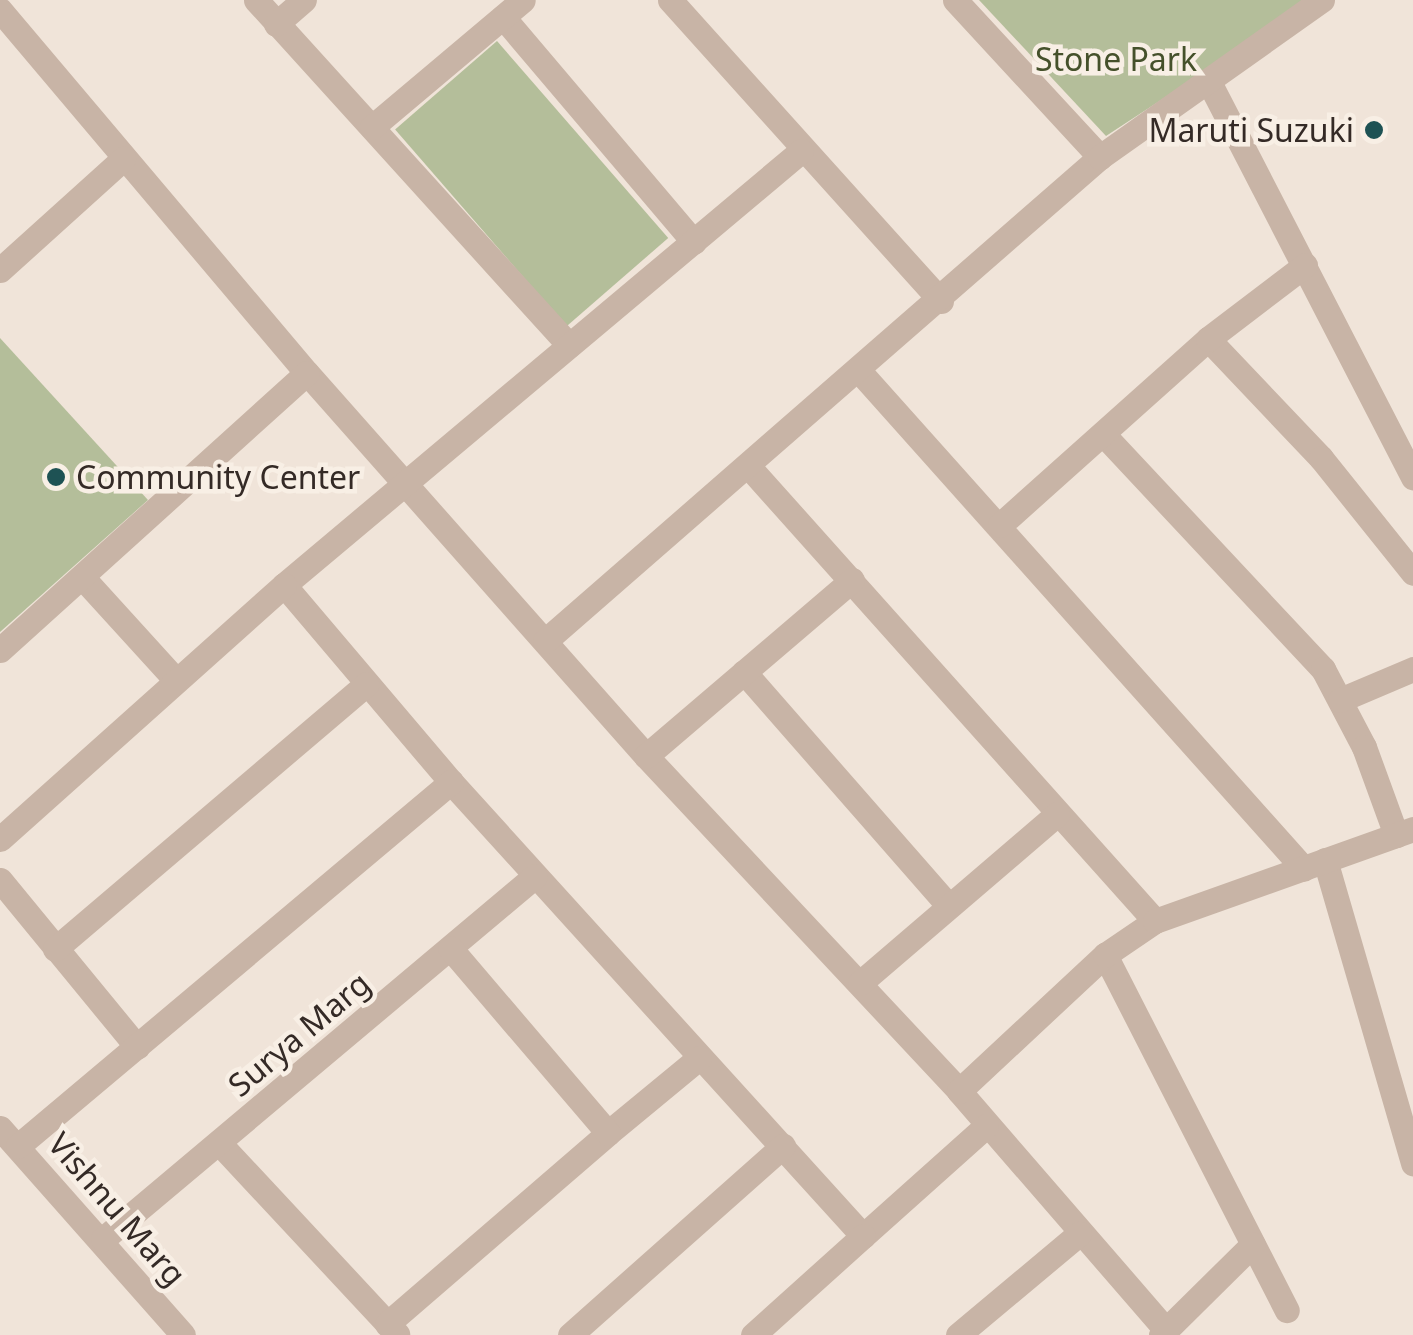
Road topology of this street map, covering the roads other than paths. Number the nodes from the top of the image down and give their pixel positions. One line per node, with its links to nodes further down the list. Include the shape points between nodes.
1 (256, 0): 9 (street)
2 (304, 0): 9 (street)
3 (524, 0): 8 (street)
4 (670, 0): 12 (street)
5 (954, 0): 13 (street)
6 (1322, 0): 10 (street)
7 (0, 10): 14 (street)
8 (503, 17): 11 (street); 15 (street)
9 (276, 24): 11 (street)
10 (1209, 82): 13 (street); 17 (street)
11 (372, 127): 20 (street)
12 (802, 151): 15 (street); 18 (street)
13 (1100, 157): 18 (street)
14 (123, 159): 16 (street); 22 (street)
15 (694, 242): 20 (street)
16 (2, 265)
17 (1306, 265): 19 (street); 25 (street)
18 (941, 301): 21 (street)
19 (1208, 339): 23 (street); 28 (street, via 1321,458)
20 (569, 344): 26 (street)
21 (860, 372): 24 (street); 27 (street)
22 (307, 374): 26 (street); 29 (street)
23 (1103, 434): 27 (street); 38 (street, via 1323,670)
24 (749, 467): 30 (street); 32 (street)
25 (1413, 477)
26 (406, 480): 31 (street); 32 (street)
27 (1000, 526): 44 (street)
28 (1413, 574)
29 (83, 578): 33 (street); 36 (street)
30 (852, 580): 35 (street); 41 (street)
31 (284, 585): 36 (street); 37 (street)
32 (546, 642): 39 (street)
33 (0, 650)
34 (1413, 669): 38 (street)
35 (744, 672): 39 (street); 47 (street)
36 (174, 678): 43 (street)
37 (366, 684): 40 (street); 50 (street)
38 (1340, 700): 42 (street)
39 (646, 756): 52 (street)
40 (451, 782): 45 (street); 53 (street)
41 (1057, 814): 47 (street); 48 (street)
42 (1405, 832): 44 (street)
43 (0, 839)
44 (1314, 865): 48 (street); 61 (street)
45 (535, 876): 49 (street, Surya Marg); 54 (street)
46 (0, 880): 50 (street)
47 (948, 905): 52 (street)
48 (1155, 922): 51 (street)
49 (450, 948): 57 (street); 59 (street, Surya Marg)
50 (55, 949): 53 (street)
51 (1105, 955): 55 (street); 65 (street)
52 (860, 983): 55 (street)
53 (136, 1048): 58 (street)
54 (699, 1058): 57 (street); 60 (street)
55 (959, 1091): 56 (street)
56 (986, 1126): 62 (street); 63 (street)
57 (608, 1134): 67 (street)
58 (9, 1137): 64 (street, Vishnu Marg)
59 (220, 1144): 64 (street, Surya Marg); 67 (street)
60 (783, 1146): 63 (street); 70 (street)
61 (1413, 1163)
62 (1079, 1234): 68 (street); 72 (street)
63 (863, 1236): 71 (street)
64 (103, 1239): 69 (street, Vishnu Marg)
65 (1253, 1244): 66 (street); 68 (street)
66 (1287, 1310)
67 (392, 1330)
68 (1162, 1332)
69 (183, 1335)
70 (570, 1335)
71 (753, 1335)
72 (958, 1335)

